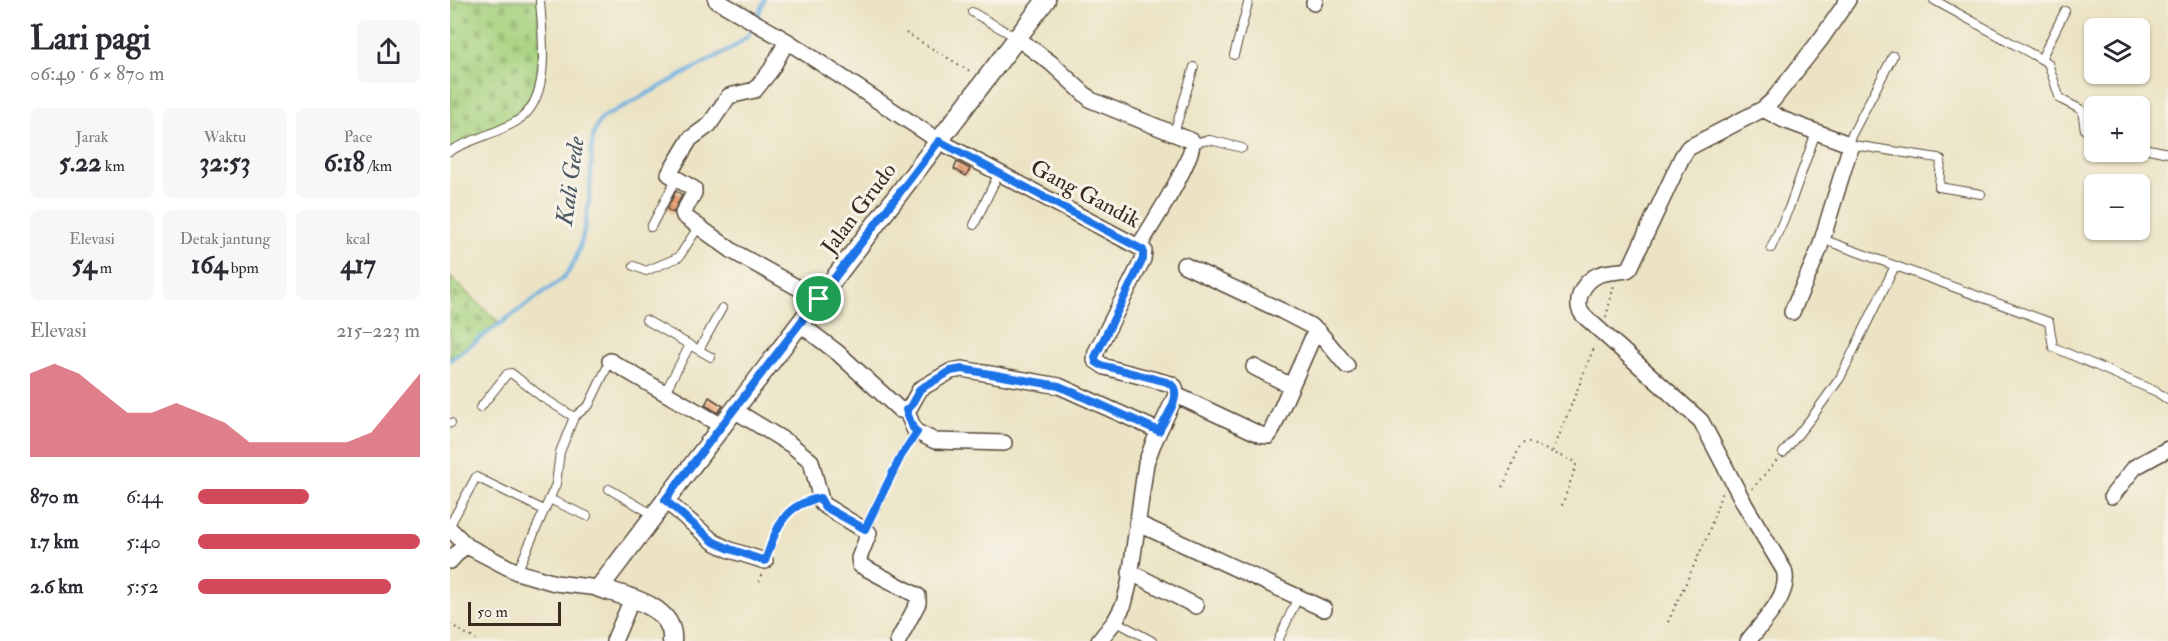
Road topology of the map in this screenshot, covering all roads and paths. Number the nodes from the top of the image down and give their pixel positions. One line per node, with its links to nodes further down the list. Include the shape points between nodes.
1 (540, 0): 27 (lane, via 542,66 531,106 518,120)
2 (716, 0): 7 (street, Gang Gandik)
3 (1046, 0): 11 (street, Jalan Grudo)
4 (1249, 0): 13 (lane)
5 (1848, 0): 18 (street, via 1787,83)
6 (1934, 0): 15 (lane)
7 (734, 4): 12 (street, Gang Gandik)
8 (2065, 11): 15 (lane)
9 (972, 12): 11 (lane)
10 (906, 33): 17 (path)
11 (1017, 38): 17 (street, Jalan Grudo); 21 (street, via 1091,100)
12 (787, 41): 22 (street, Gang Gandik); 30 (street, via 755,90 729,96 709,125 692,136 669,173)
13 (1234, 55)
14 (1893, 56): 24 (lane)
15 (2041, 59): 19 (lane, via 2049,65 2060,99 2082,110)
16 (1194, 67): 21 (lane)
17 (985, 80): 22 (street, Jalan Grudo)
18 (1762, 109): 20 (street); 41 (street, via 1688,148 1630,268)
19 (2084, 123)
20 (1816, 132): 24 (street); 37 (lane)
21 (1174, 133): 23 (street)
22 (939, 141): 29 (street, Gang Gandik); 42 (street, Jalan Grudo)
23 (1192, 142): 25 (lane, via 1210,140); 36 (street, via 1182,169)
24 (1847, 144): 31 (lane, via 1938,158 1939,187); 35 (street, via 1850,150)
25 (1242, 148)
26 (2150, 149): 28 (lane)
27 (450, 152)
28 (2168, 153)
29 (999, 172): 32 (lane); 36 (street, Gang Gandik)
30 (676, 180): 33 (lane); 34 (street, via 694,189 682,213)
31 (1982, 194)
32 (974, 225)
33 (651, 226)
34 (699, 226): 38 (lane, via 676,259 646,271); 42 (street, via 734,252)
35 (1822, 239): 40 (lane); 44 (street)
36 (1139, 246): 57 (street, Gang Gandik, via 1144,251 1143,259 1095,352 1095,360 1105,367 1171,384)
37 (1771, 248)
38 (634, 266)
39 (1184, 266): 47 (street)
40 (1895, 266): 58 (lane, via 2049,322 2053,347); 69 (lane, via 1840,378)
41 (1616, 272): 48 (path); 48 (street, via 1592,279 1577,302 1580,312)
42 (819, 299): 46 (street, Jalan Grudo)
43 (722, 308): 50 (lane)
44 (1792, 312)
45 (646, 320): 49 (lane)
46 (800, 324): 60 (street, Jalan Grudo); 61 (street, via 838,353 893,405)
47 (1316, 330): 53 (street); 55 (street)
48 (1600, 330): 68 (path); 70 (street, via 1701,421)
49 (690, 345): 50 (lane); 56 (lane)
50 (699, 350): 51 (lane)
51 (711, 357)
52 (610, 361): 56 (street); 62 (lane, via 589,405)
53 (1347, 366)
54 (1254, 367): 55 (street)
55 (1291, 386): 57 (street, via 1268,436)
56 (665, 392): 63 (street)
57 (1176, 395): 64 (street)
58 (2168, 400)
59 (480, 408): 62 (lane, via 511,373)
60 (734, 410): 63 (street, Jalan Grudo); 74 (street, via 811,461)
61 (906, 410): 64 (street, via 920,389 962,369 1059,386); 65 (street)
62 (574, 417): 75 (lane, via 560,452 557,481)
63 (722, 426): 76 (street, Jalan Grudo)
64 (1159, 431): 82 (street, via 1146,463)
65 (917, 432): 66 (street, via 940,442); 84 (lane)
66 (1004, 443)
67 (2168, 449): 73 (street, via 2135,467)
68 (1553, 451): 71 (path, via 1522,442); 78 (path, via 1576,464)
69 (1782, 453): 77 (path)
70 (1728, 472): 77 (street); 97 (path, via 1707,537)
71 (1503, 487)
72 (609, 489): 80 (lane)
73 (2112, 496)
74 (820, 498): 84 (street, via 825,507); 87 (path, via 797,505 787,515 777,527)
75 (549, 499): 79 (lane); 81 (lane)
76 (665, 500): 80 (street, Jalan Grudo); 87 (street, via 714,542)
77 (1742, 500): 106 (street, via 1786,580 1783,594)
78 (1561, 508)
79 (544, 510): 83 (lane, via 476,477); 88 (lane)
80 (654, 515): 91 (street, Jalan Grudo)
81 (587, 516)
82 (1137, 523): 89 (street); 92 (street)
83 (450, 527): 85 (street)
84 (865, 529): 102 (street, via 869,536 859,564 918,596)
85 (465, 545): 86 (street); 88 (street)
86 (450, 561)
87 (765, 561): 90 (path)
88 (517, 572): 91 (street, via 555,583)
89 (1130, 572): 94 (street); 96 (street, via 1124,604)
90 (759, 582)
91 (598, 588): 93 (street)
92 (1299, 597): 95 (street); 105 (lane)
93 (632, 599): 100 (street); 101 (street, via 664,617)
94 (1196, 606)
95 (1324, 609)
96 (1115, 621): 103 (street); 104 (lane)
97 (1668, 622)
98 (450, 624): 99 (path)
99 (476, 640)
100 (614, 641)
101 (672, 641)
102 (898, 641)
103 (1100, 641)
104 (1152, 641)
105 (1278, 641)
106 (1748, 641)

